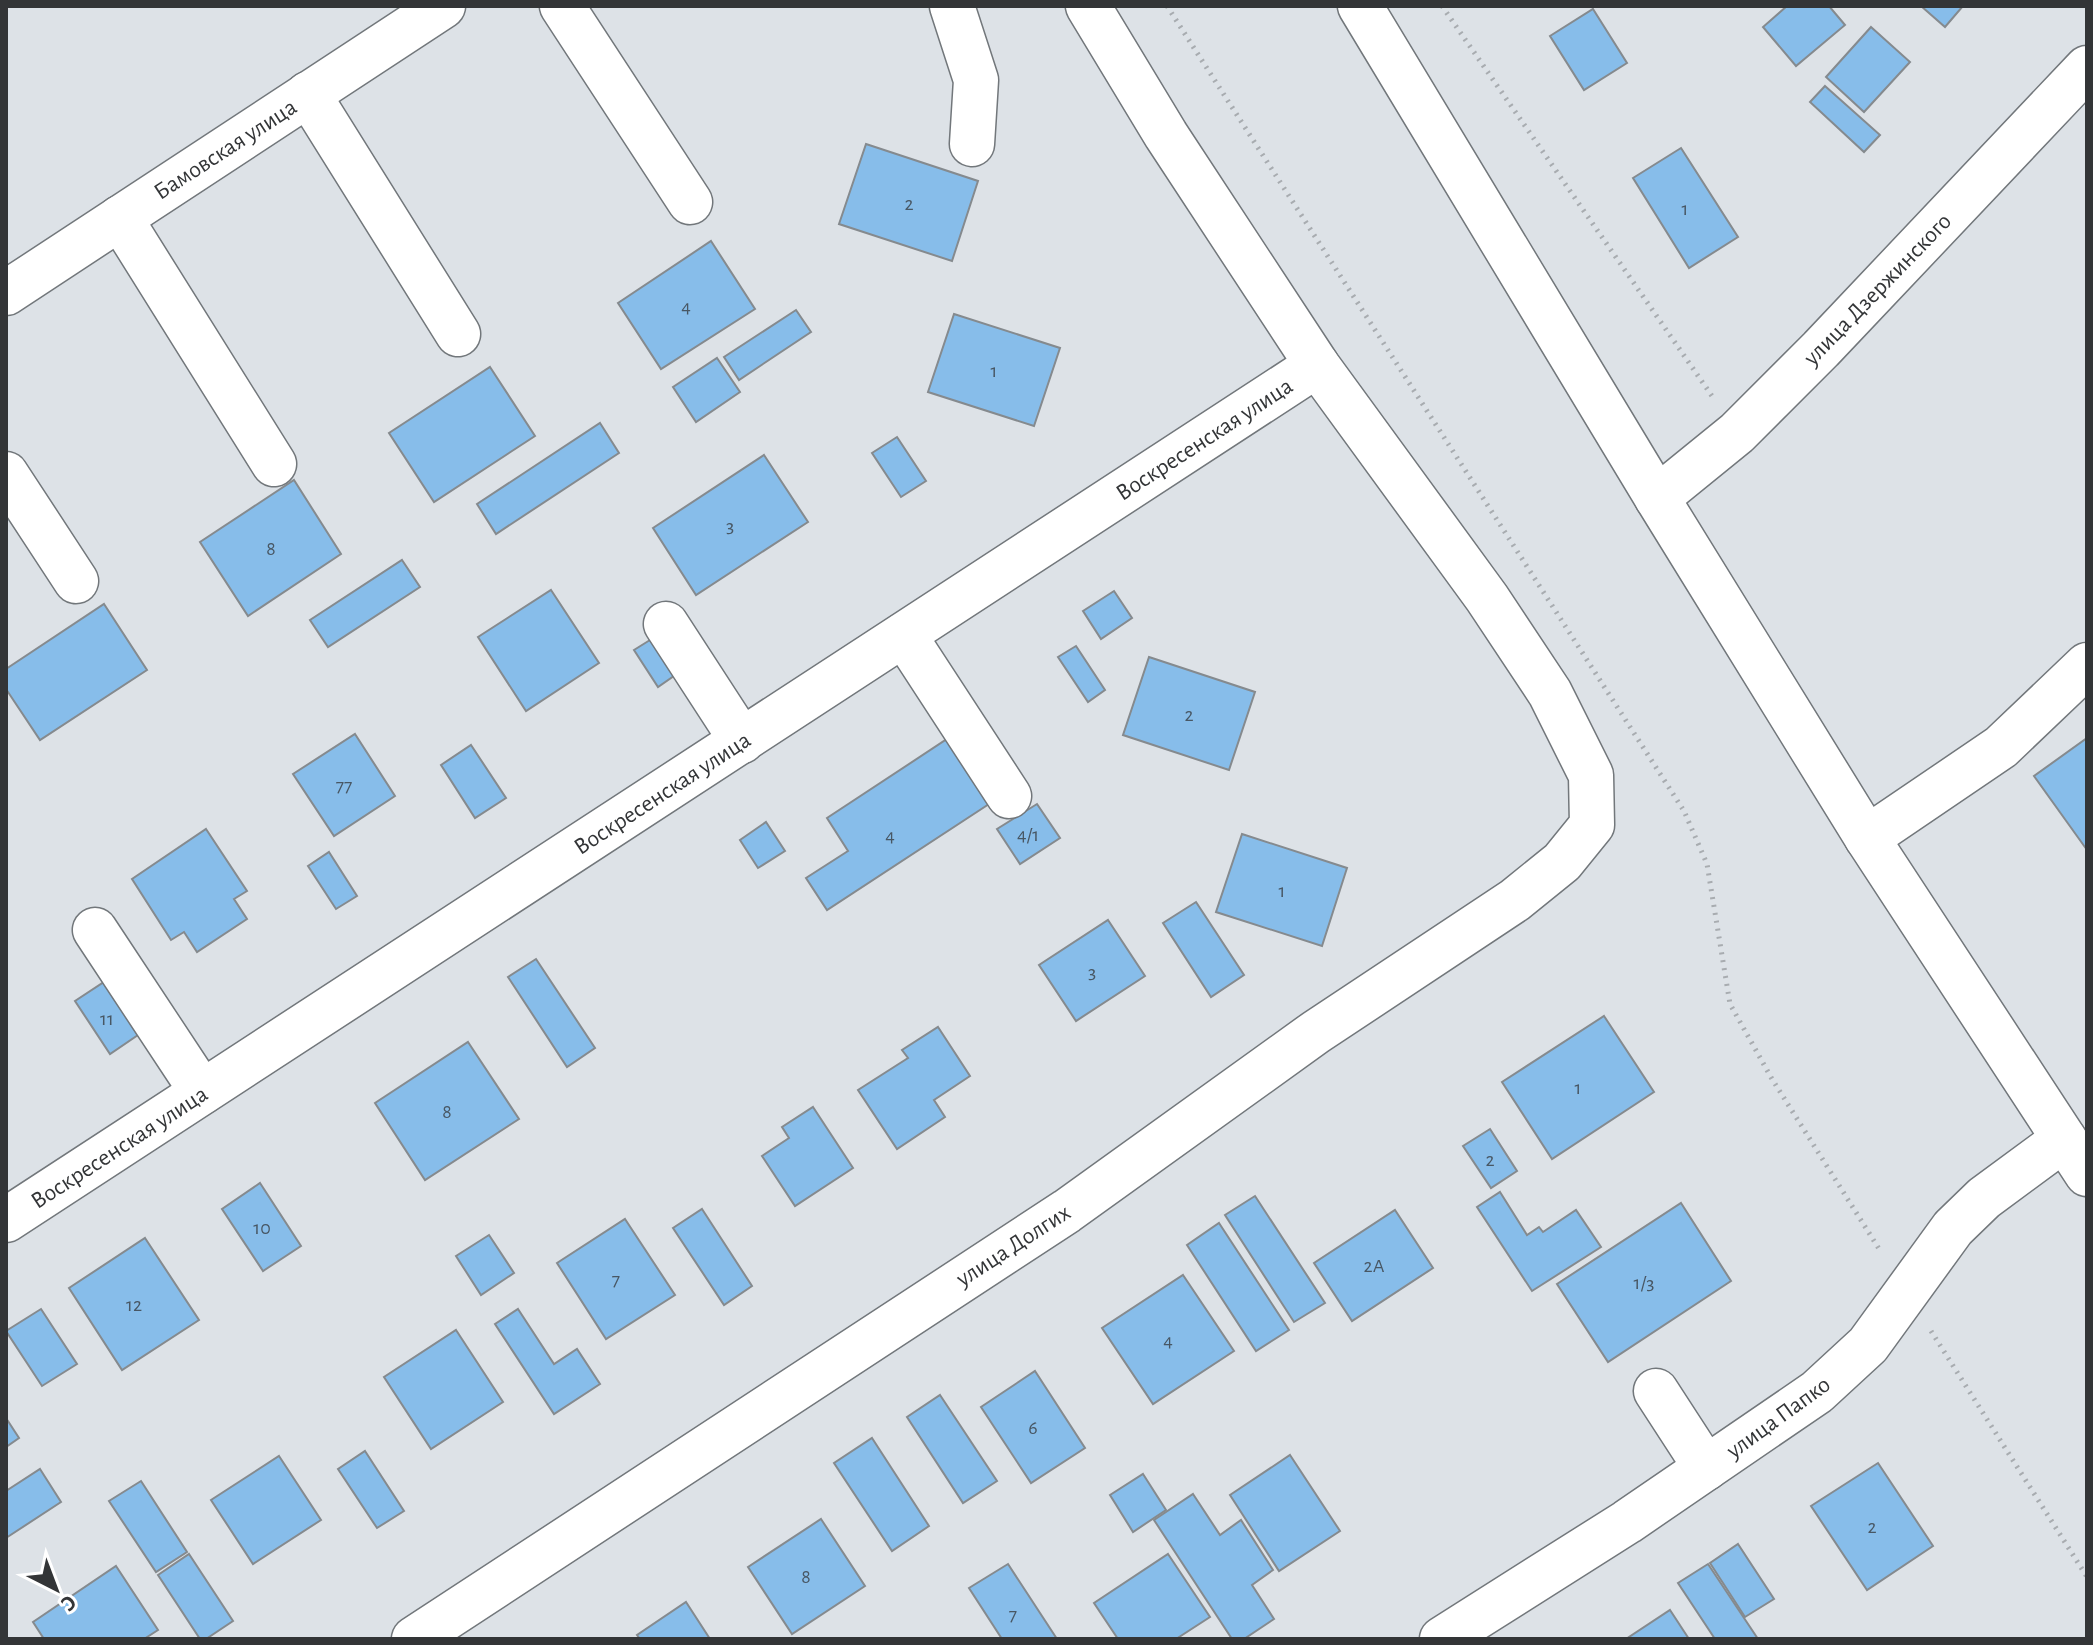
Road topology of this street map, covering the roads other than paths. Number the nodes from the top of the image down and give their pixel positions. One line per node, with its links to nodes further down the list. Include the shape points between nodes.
1 (443, 6): 7 (street, Бамовская улица)
2 (562, 6): 9 (street)
3 (952, 6): 8 (street, via 976,80)
4 (1088, 6): 13 (street)
5 (1360, 6): 16 (street)
6 (2082, 82): 16 (street, улица Дзержинского, via 1737,433)
7 (308, 94): 10 (street, Бамовская улица); 12 (street)
8 (972, 144)
9 (690, 202)
10 (120, 218): 11 (street, Бамовская улица); 14 (street)
11 (6, 293)
12 (458, 334)
13 (1317, 365): 19 (street, Воскресенская улица); 30 (street, улица Долгих, via 1550,693 1591,775 1592,825 1562,862 1515,900 1316,1032 1067,1211)
14 (274, 464)
15 (6, 474): 17 (street)
16 (1657, 498): 23 (street)
17 (76, 581)
18 (666, 624): 21 (street)
19 (904, 635): 21 (street, Воскресенская улица); 22 (street)
20 (2087, 665): 23 (street, via 2001,747)
21 (742, 741): 25 (street, Воскресенская улица)
22 (1009, 796)
23 (1867, 838): 26 (street)
24 (95, 930): 25 (street)
25 (202, 1092): 27 (street, Воскресенская улица)
26 (2076, 1157): 29 (street, улица Папко, via 1984,1198 1953,1228 1868,1345 1817,1392)
27 (6, 1220)
28 (1656, 1391): 29 (street)
29 (1706, 1468): 31 (street, улица Папко)
30 (414, 1639)
31 (1442, 1639)

